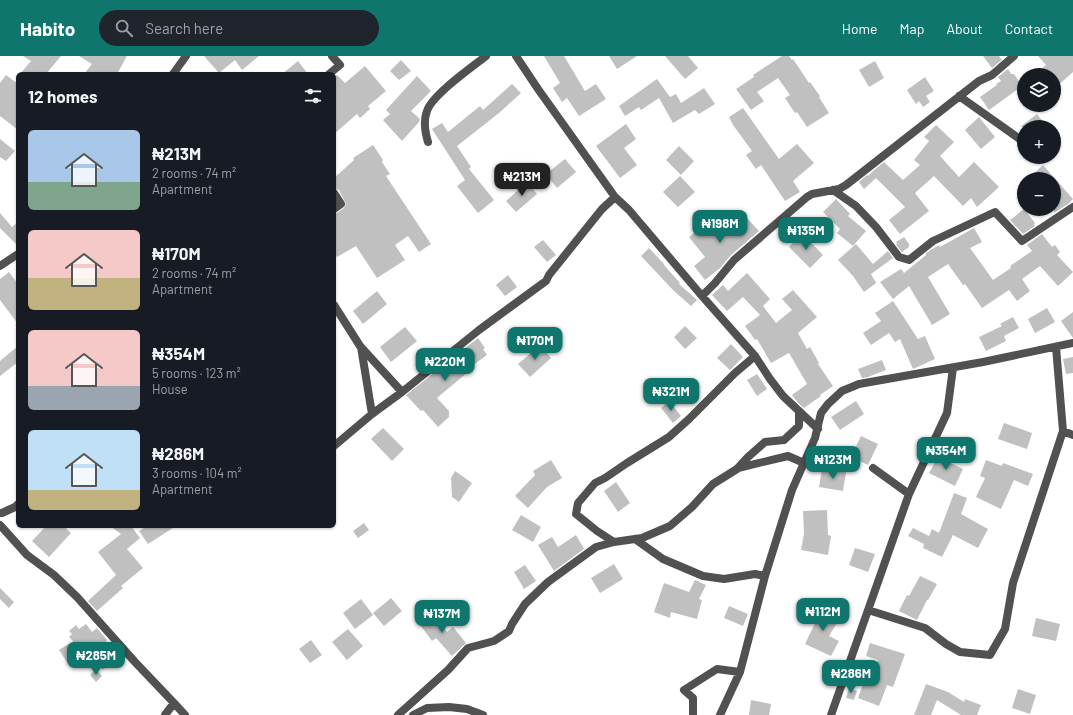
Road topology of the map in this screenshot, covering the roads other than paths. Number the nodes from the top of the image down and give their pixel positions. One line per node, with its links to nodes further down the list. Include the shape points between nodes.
1 (186, 56): 6 (street)
2 (332, 56): 7 (street, via 340,64)
3 (486, 56): 10 (street, via 430,104 424,124)
4 (516, 56): 13 (street)
5 (1014, 56): 8 (street, via 992,75)
6 (175, 72)
7 (331, 72)
8 (959, 96): 9 (street); 11 (street, via 846,185)
9 (1017, 137)
10 (428, 142)
11 (833, 190): 14 (street, via 856,206 899,257 909,260 933,241 995,212 1022,241); 18 (street, via 807,197 734,260)
12 (336, 196): 15 (street, via 341,204)
13 (615, 197): 18 (street); 25 (street, via 602,209 546,281 479,330)
14 (1073, 207)
15 (336, 208)
16 (16, 255): 17 (street)
17 (0, 266)
18 (702, 296): 23 (street)
19 (336, 308): 21 (street)
20 (1073, 344): 22 (street)
21 (360, 346): 25 (street); 27 (street)
22 (1056, 347): 24 (street); 29 (street)
23 (755, 356): 26 (street, via 783,396); 40 (street, via 669,437 595,483 578,503 576,514)
24 (953, 368): 28 (street, via 859,384 842,391 821,413); 35 (street, via 947,413)
25 (402, 392): 27 (street)
26 (799, 411): 28 (street); 34 (street, via 799,426 791,434 784,440 765,442)
27 (372, 414): 31 (street)
28 (818, 429): 32 (street)
29 (1063, 431): 30 (street); 42 (street, via 1013,583 1005,629 990,655 960,652 925,628)
30 (1073, 435)
31 (336, 444)
32 (804, 463): 34 (street, via 788,456); 41 (street, via 792,490)
33 (873, 468): 35 (street)
34 (737, 469): 39 (street, via 712,484 692,507 670,526)
35 (908, 494): 42 (street)
36 (16, 506): 37 (street)
37 (0, 513)
38 (0, 525): 44 (street, via 27,555 54,575 77,597)
39 (635, 539): 40 (street); 41 (street, via 663,559 703,576 724,579 755,574)
40 (614, 542): 47 (street, via 596,548 548,582 525,604 509,631 494,641 468,648 448,670)
41 (765, 576): 43 (street)
42 (868, 610): 52 (street)
43 (740, 672): 50 (street, via 717,670 684,690 693,698); 51 (street)
44 (174, 703): 45 (street); 46 (street)
45 (165, 715)
46 (185, 715)
47 (398, 715)
48 (413, 715): 49 (street, via 427,708 449,707 467,709)
49 (483, 715)
50 (693, 715)
51 (720, 715)
52 (831, 715)

